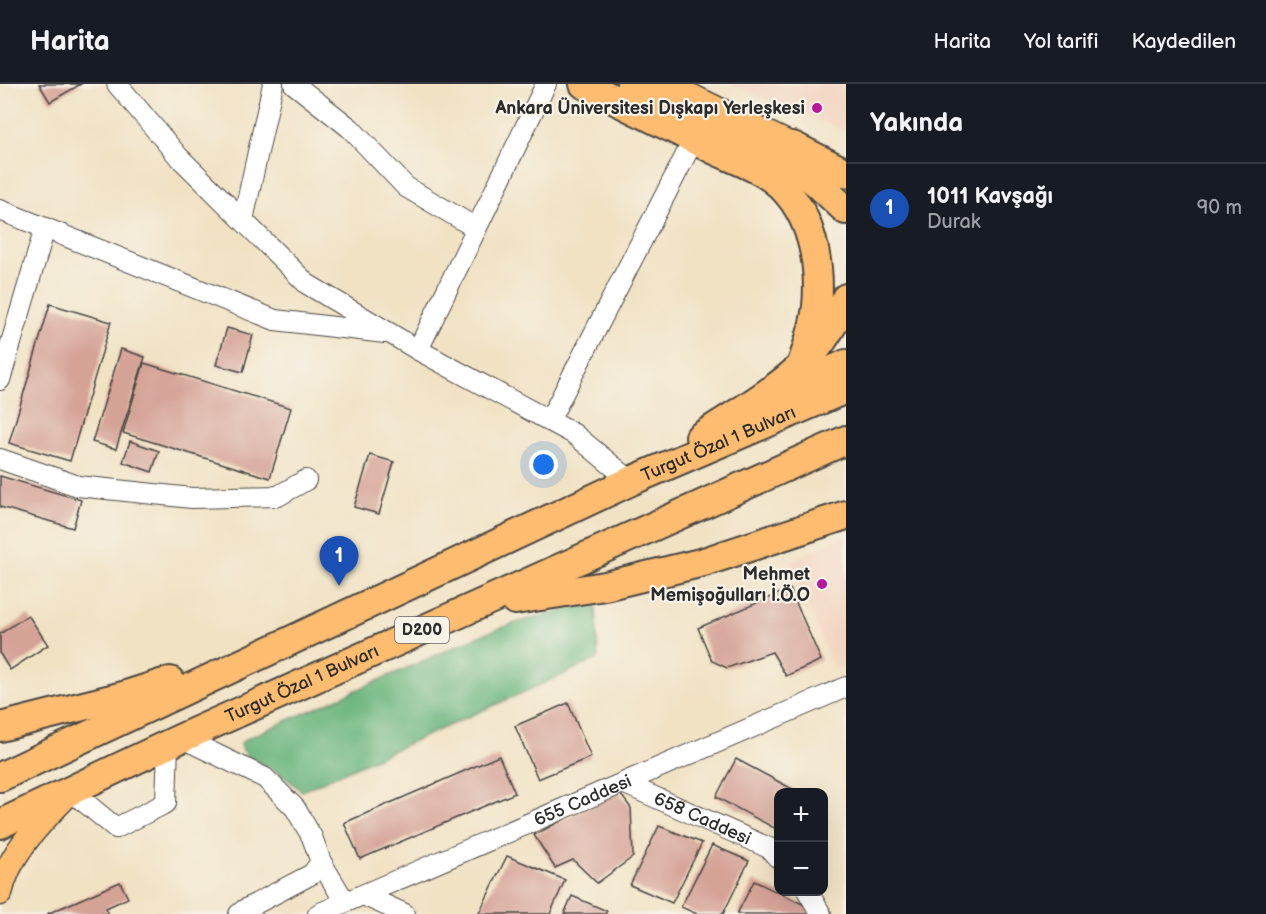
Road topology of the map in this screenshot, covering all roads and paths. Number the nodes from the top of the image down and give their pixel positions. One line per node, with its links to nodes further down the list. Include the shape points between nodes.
1 (117, 84): 14 (street, via 178,156)
2 (273, 84): 14 (street)
3 (294, 84): 16 (street, via 350,128 406,187)
4 (546, 84): 16 (street)
5 (584, 84): 8 (highway)
6 (631, 84): 13 (highway, via 794,165)
7 (666, 84): 9 (main road)
8 (694, 139): 20 (highway, via 778,183 799,208 818,268 817,307); 25 (street)
9 (793, 146): 10 (highway); 11 (highway)
10 (846, 161)
11 (846, 173)
12 (0, 210): 15 (street)
13 (846, 210)
14 (243, 220): 18 (street, via 307,284)
15 (45, 228): 18 (street, via 275,320); 22 (street)
16 (476, 228): 19 (street)
17 (846, 298): 20 (highway, via 834,324)
18 (391, 333): 19 (street)
19 (418, 350): 25 (street)
20 (802, 364): 24 (highway)
21 (846, 364): 24 (highway, Turgut Özal 1 Bulvarı / D200)
22 (0, 380)
23 (846, 389): 30 (highway, Turgut Özal 1 Bulvarı / D200)
24 (732, 416): 30 (highway, D200)
25 (549, 421): 30 (street, via 574,434)
26 (846, 440): 32 (highway, Turgut Özal 1 Bulvarı / D200)
27 (0, 459): 29 (street, via 78,486 192,498 278,496)
28 (846, 461): 32 (highway, Turgut Özal 1 Bulvarı / D200)
29 (306, 480)
30 (632, 480): 34 (highway, Turgut Özal 1 Bulvarı / D200)
31 (846, 514): 33 (highway, via 704,562 605,586)
32 (673, 519): 33 (highway, Turgut Özal 1 Bulvarı / D200)
33 (472, 607): 37 (highway, Turgut Özal 1 Bulvarı / D200)
34 (266, 652): 36 (highway, Turgut Özal 1 Bulvarı, via 123,696); 38 (highway, Turgut Özal 1 Bulvarı / D200)
35 (846, 687): 39 (street, 655 Caddesi)
36 (0, 728)
37 (175, 741): 40 (highway, Turgut Özal 1 Bulvarı / D200); 40 (street, via 166,803 116,828); 43 (street, via 265,778 295,808)
38 (0, 777)
39 (623, 783): 42 (street, 658 Caddesi); 45 (street, 655 Caddesi)
40 (71, 791): 41 (highway, Turgut Özal 1 Bulvarı / D200); 44 (main road, via 23,844)
41 (0, 824)
42 (774, 854)
43 (321, 862): 47 (street); 48 (street, via 312,874)
44 (0, 893)
45 (363, 894): 47 (street, 655 Caddesi); 50 (street)
46 (811, 896): 51 (street)
47 (345, 902): 49 (street, 655 Caddesi)
48 (239, 914)
49 (318, 914)
50 (405, 914)
51 (821, 914)

